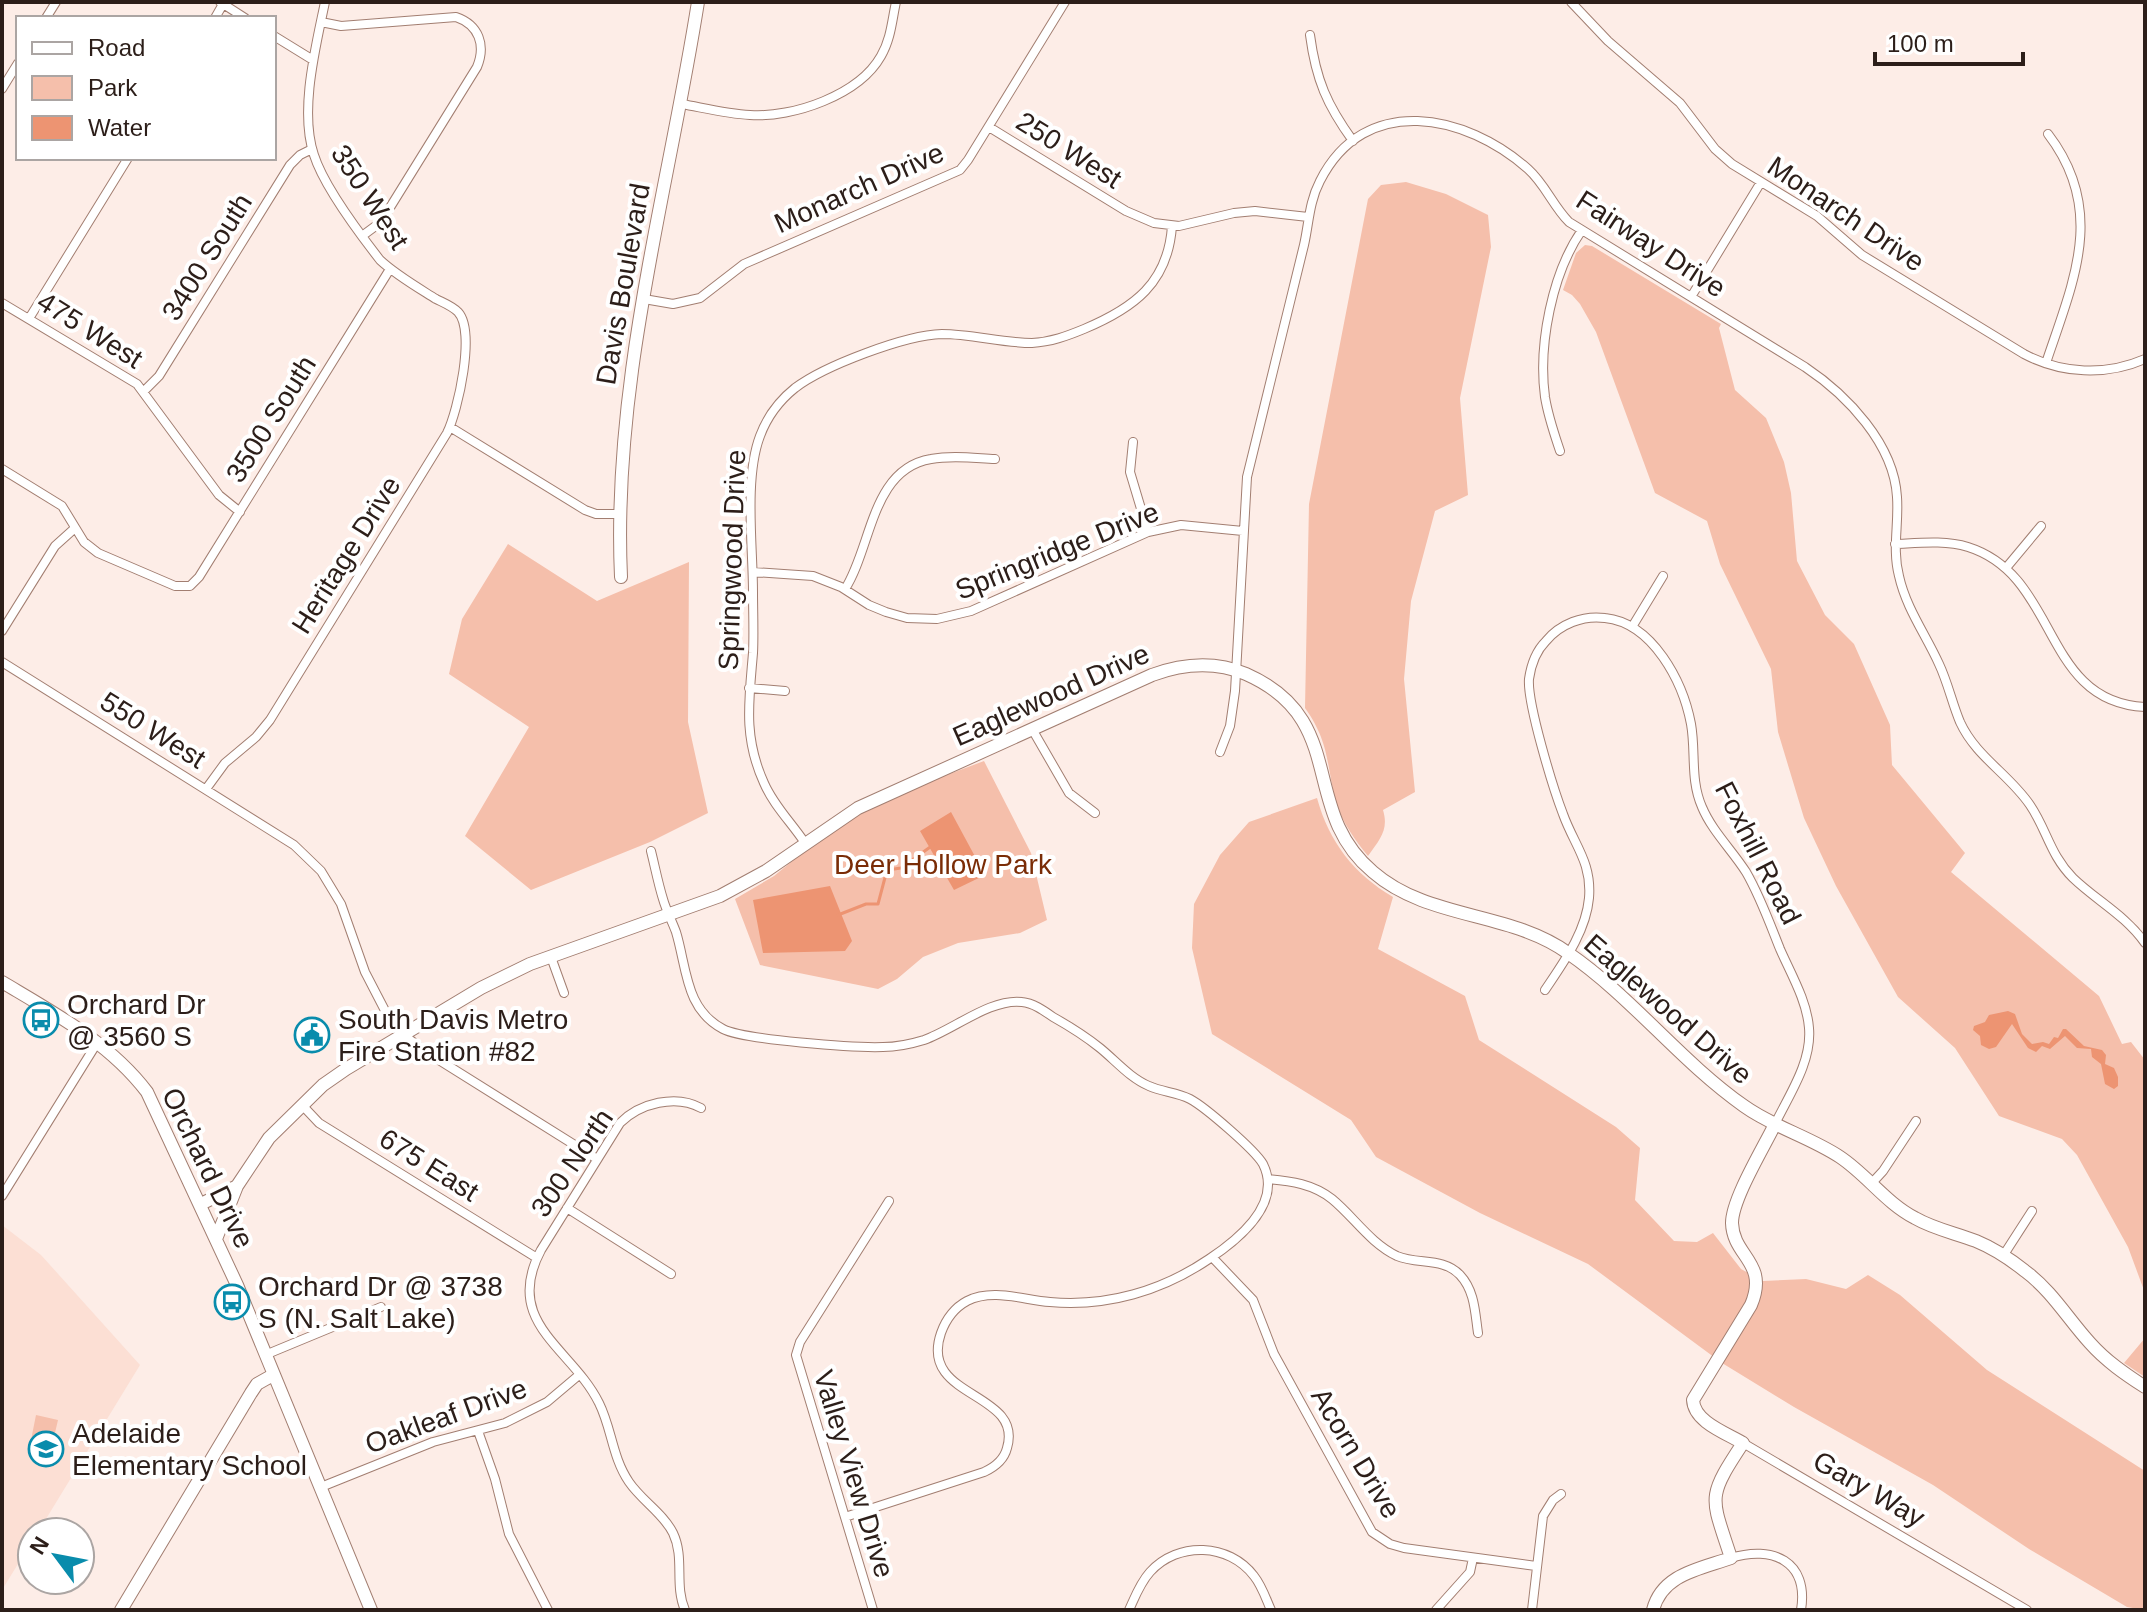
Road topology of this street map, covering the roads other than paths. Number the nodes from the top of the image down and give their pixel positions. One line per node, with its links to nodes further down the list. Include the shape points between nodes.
1 (325, 2): 8 (street)
2 (698, 2): 14 (main road, Davis Boulevard)
3 (896, 2): 14 (street, via 880,58 847,91 762,115)
4 (1065, 2): 15 (street, Monarch Drive)
5 (1571, 2): 20 (street, Monarch Drive, via 1680,103 1715,149)
6 (221, 3): 7 (street)
7 (242, 16)
8 (321, 22): 11 (street); 24 (street, via 341,26 460,18 472,26 481,45 477,67 381,222)
9 (1310, 35): 17 (street, via 1322,90)
10 (276, 37): 11 (street)
11 (313, 60): 18 (street, 350 West)
12 (16, 66): 13 (street)
13 (2, 89)
14 (682, 104): 27 (main road, Davis Boulevard)
15 (989, 127): 22 (street, 250 West, via 1126,211); 27 (street, Monarch Drive, via 955,173 744,264 700,298 673,304)
16 (2048, 134): 32 (street, via 2073,177 2081,245)
17 (1353, 141): 21 (street, Fairway Drive, via 1325,172); 23 (street, Fairway Drive, via 1405,121 1462,128 1528,170 1562,215)
18 (312, 149): 24 (street, 350 West); 33 (street, 3400 South, via 290,165 159,376)
19 (127, 160): 29 (street)
20 (1761, 182): 26 (street); 32 (street, Monarch Drive, via 1824,221 1869,260)
21 (1308, 217): 22 (street, via 1255,211); 43 (street, Fairway Drive, via 1248,469)
22 (1172, 226): 47 (street, Springwood Drive, via 1168,254 1154,281 1113,317 1040,342 957,335 913,338 875,350 795,389 766,423 754,455)
23 (1582, 230): 26 (street, Fairway Drive); 36 (street, via 1561,267 1544,353 1547,408)
24 (362, 236): 25 (street, 350 West)
25 (390, 269): 30 (street, 350 West); 39 (street, 3500 South)
26 (1691, 297): 45 (street, Fairway Drive, via 1815,373 1859,416 1884,454 1895,485)
27 (644, 299): 40 (main road, Davis Boulevard, via 628,401)
28 (2, 303): 29 (street, 475 West)
29 (30, 317): 33 (street, 475 West)
30 (462, 318): 34 (street, Heritage Drive, via 461,391)
31 (2145, 359): 32 (street, Monarch Drive, via 2095,371)
32 (2046, 363)
33 (143, 392): 39 (street, 475 West, via 219,495)
34 (450, 427): 40 (street, via 585,510); 60 (street, Heritage Drive, via 266,727 225,763)
35 (1133, 442): 44 (street, via 1130,472)
36 (1560, 451)
37 (995, 459): 50 (street, via 931,459 900,473 883,495)
38 (2, 469): 42 (street, via 62,506)
39 (240, 512): 42 (street, 3500 South, via 199,577 186,587 98,553)
40 (619, 514): 49 (main road, Davis Boulevard)
41 (2041, 526): 46 (street)
42 (75, 528): 52 (street, via 55,546)
43 (1243, 531): 44 (street, Springridge Drive, via 1181,525); 54 (street, Fairway Drive)
44 (1148, 532): 50 (street, Springridge Drive, via 954,616 897,616)
45 (1895, 544): 46 (street, via 1957,544); 65 (street, Fairway Drive, via 1905,597 1971,741 2030,805 2064,868 2124,918)
46 (2006, 568): 57 (street, via 2026,589 2080,679 2109,699)
47 (753, 572): 50 (street, Springridge Drive, via 803,574); 55 (street, Springwood Drive)
48 (1663, 576): 51 (street)
49 (621, 577)
50 (845, 589)
51 (1632, 627): 66 (street, via 1600,617 1565,625 1540,648 1529,678 1560,805 1588,872 1587,910); 76 (street, Foxhill Road, via 1660,655 1680,689 1691,725 1700,804 1758,896 1808,1018 1805,1061)
52 (2, 631)
53 (2, 662): 60 (street, 550 West)
54 (1237, 670): 58 (main road, Eaglewood Drive, via 1202,665 1164,670); 59 (street, Fairway Drive, via 1230,726); 66 (main road, Eaglewood Drive, via 1271,687 1300,715 1317,748 1339,830 1376,875 1417,899 1534,934)
55 (749, 688): 56 (street); 62 (street, Springwood Drive, via 749,735 760,772)
56 (785, 691)
57 (2145, 707)
58 (1032, 729): 61 (street, via 1069,793); 62 (main road, Eaglewood Drive, via 858,808)
59 (1220, 752)
60 (206, 789): 71 (street, 550 West, via 282,836 326,878 377,998)
61 (1095, 813)
62 (805, 843): 64 (main road, Eaglewood Drive, via 742,885)
63 (651, 851): 64 (street)
64 (669, 916): 67 (main road, Eaglewood Drive); 78 (street, via 695,1004 730,1032 895,1046 928,1039 1002,1004 1030,1003 1087,1038 1138,1081 1195,1102 1257,1156)
65 (2145, 943)
66 (1568, 953): 69 (street); 76 (main road, Eaglewood Drive, via 1723,1090)
67 (551, 957): 70 (street); 71 (main road, Eaglewood Drive, via 489,983)
68 (2, 982): 72 (main road, Orchard Drive)
69 (1545, 990)
70 (564, 993)
71 (403, 1035): 73 (main road, Eaglewood Drive, via 346,1069); 77 (street)
72 (97, 1043): 81 (street); 83 (main road, Orchard Drive, via 147,1092)
73 (302, 1105): 80 (main road, Eaglewood Drive, via 269,1138); 89 (street, 675 East, via 319,1123)
74 (701, 1108): 77 (street, 300 North, via 676,1100 631,1114)
75 (1916, 1121): 79 (street)
76 (1775, 1124): 79 (main road, Eaglewood Drive, via 1838,1155); 97 (main road, Foxhill Road, via 1733,1215 1735,1237 1754,1270 1756,1291)
77 (597, 1159): 84 (street, 300 North)
78 (1268, 1179): 88 (street, via 1259,1214); 92 (street, via 1320,1191 1393,1254 1456,1271 1472,1295)
79 (1871, 1184): 87 (main road, Eaglewood Drive, via 1918,1220)
80 (237, 1186): 83 (main road, Eaglewood Drive); 86 (main road)
81 (2, 1196)
82 (889, 1201): 102 (street, Valley View Drive, via 796,1351)
83 (201, 1204): 86 (main road, Orchard Drive)
84 (567, 1208): 89 (street, 300 North); 90 (street)
85 (2032, 1211): 87 (street)
86 (216, 1239): 93 (main road, Orchard Drive)
87 (2003, 1256): 96 (main road, Eaglewood Drive, via 2041,1285 2099,1353)
88 (1212, 1257): 102 (street, via 1158,1287 1115,1299 1067,1303 994,1295 962,1304 942,1330 940,1361 954,1383 1003,1417 1009,1436 1004,1456 989,1470); 103 (street, Acorn Drive, via 1253,1300 1274,1354 1372,1532 1404,1548)
89 (537, 1258): 95 (street, via 530,1285 533,1312 544,1334)
90 (671, 1274)
91 (381, 1307): 93 (street)
92 (1478, 1333)
93 (265, 1355): 94 (main road, Orchard Drive)
94 (273, 1375): 100 (main road, Orchard Drive); 106 (main road, via 251,1393)
95 (579, 1375): 98 (street, Oakleaf Drive, via 540,1407); 109 (street, via 598,1401 623,1472 675,1537)
96 (2145, 1387)
97 (1692, 1404): 99 (main road, Gary Way, via 1699,1416)
98 (478, 1431): 100 (street, Oakleaf Drive, via 421,1446); 108 (street, via 509,1534)
99 (1743, 1443): 104 (main road, via 1714,1498); 117 (street, Gary Way)
100 (321, 1487): 107 (main road, Orchard Drive)
101 (1561, 1494): 105 (street, via 1543,1516)
102 (845, 1517): 110 (street, Valley View Drive)
103 (1473, 1558): 105 (street, Acorn Drive); 113 (street, via 1470,1572)
104 (1731, 1558): 115 (main road, via 1676,1577 1660,1592); 116 (street, via 1759,1552 1782,1558 1800,1583)
105 (1536, 1566): 114 (street)
106 (121, 1610)
107 (371, 1610)
108 (548, 1610)
109 (685, 1610)
110 (873, 1610)
111 (1129, 1610): 112 (street, via 1158,1564 1200,1549 1225,1554 1250,1572)
112 (1271, 1610)
113 (1436, 1610)
114 (1532, 1610)
115 (1653, 1610)
116 (1801, 1610)
117 (2027, 1610)

